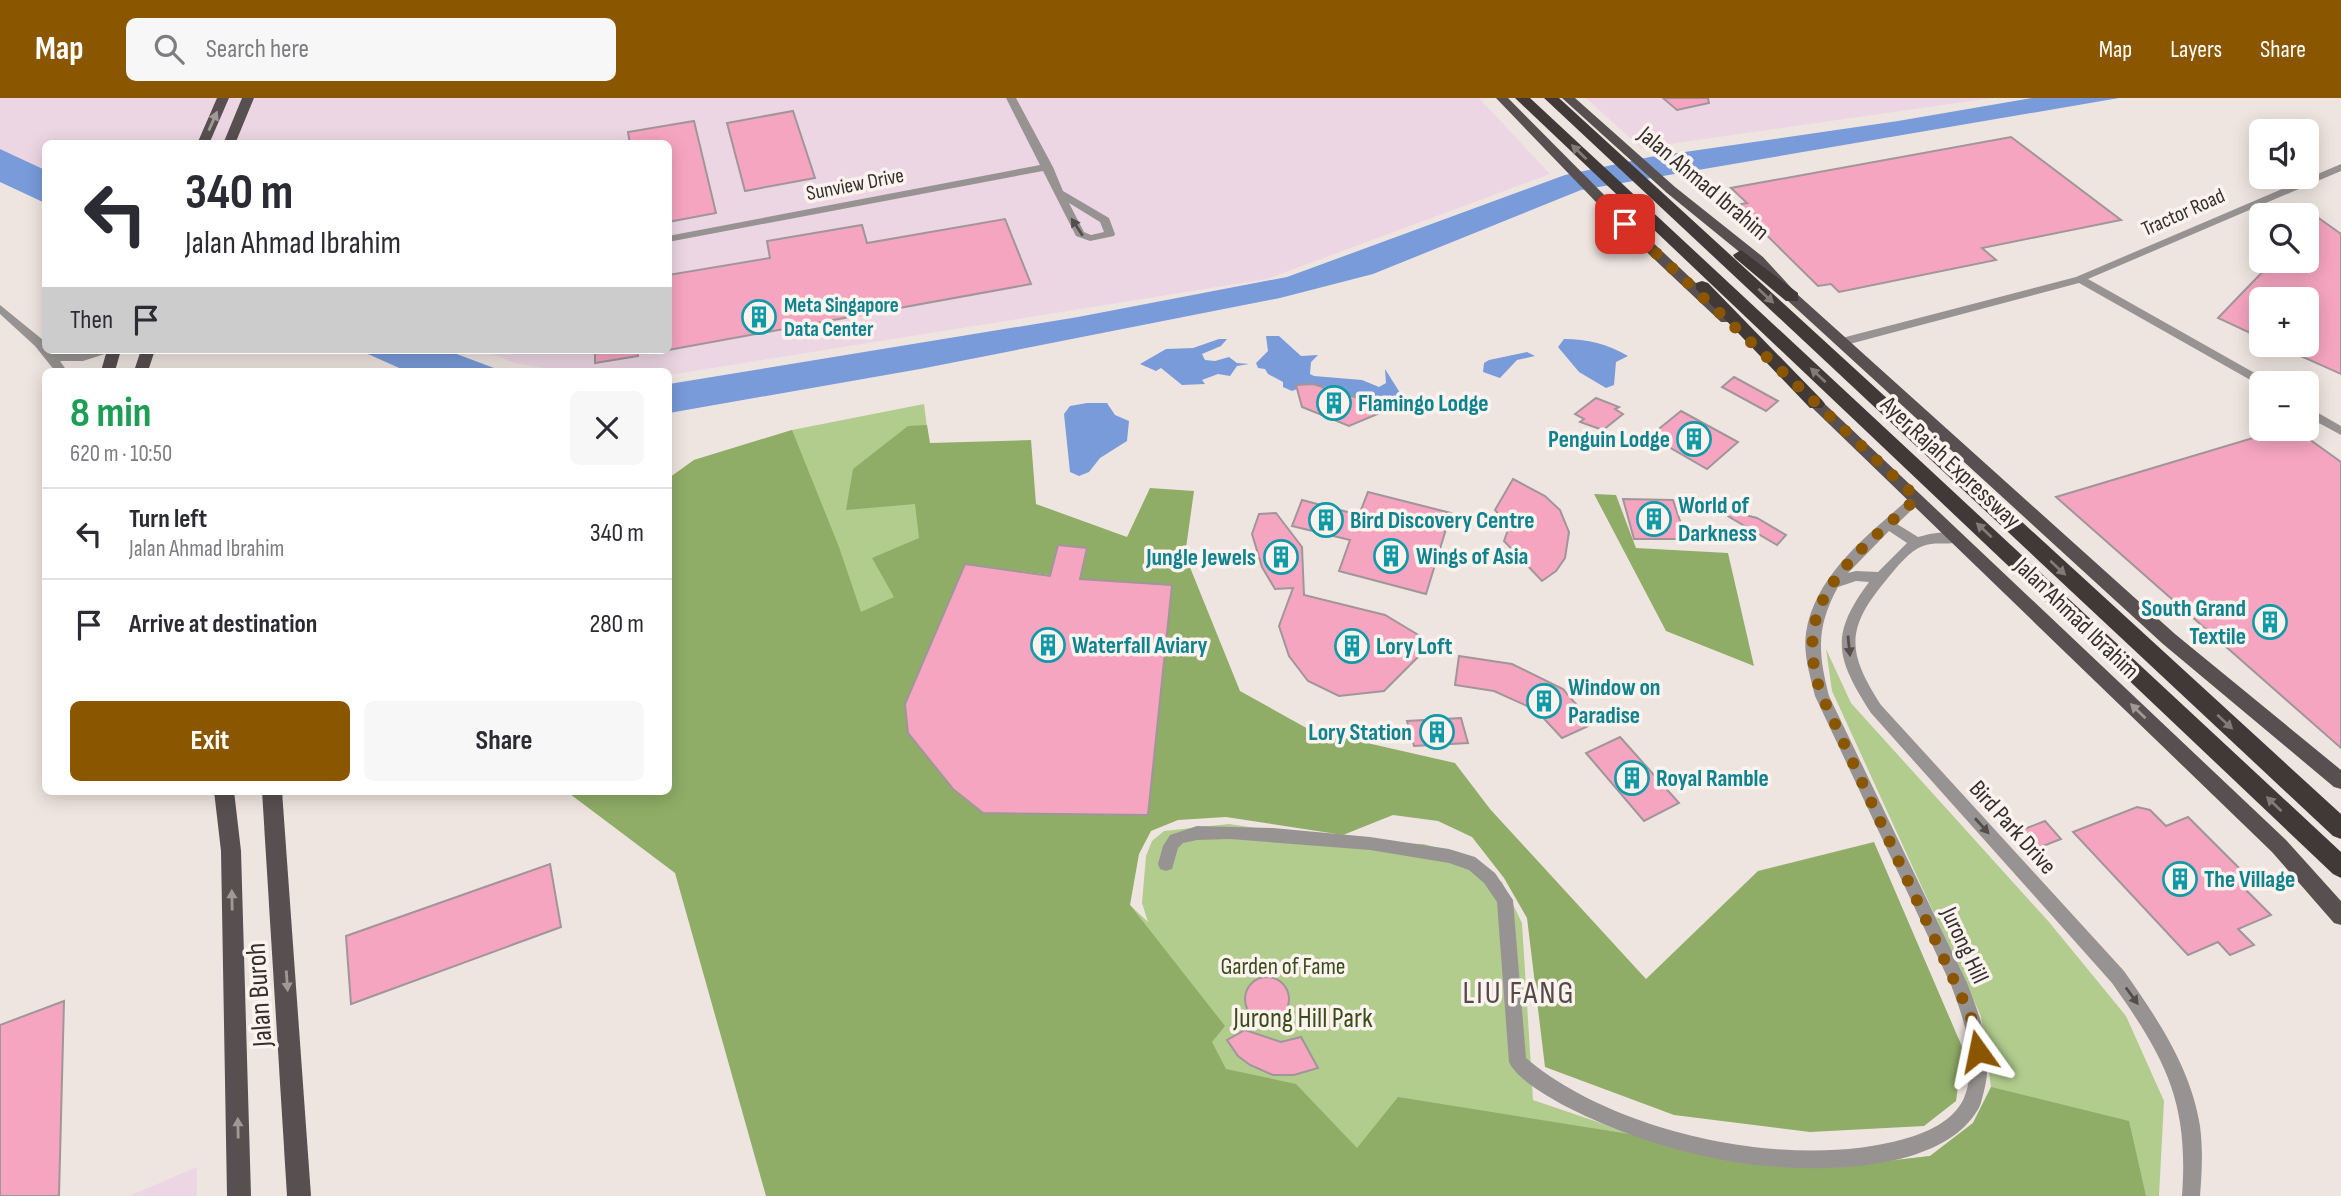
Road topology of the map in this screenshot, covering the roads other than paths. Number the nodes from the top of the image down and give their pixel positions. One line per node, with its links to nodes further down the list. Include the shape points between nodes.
1 (223, 98): 8 (main road, one-way to 1)
2 (248, 98): 9 (main road)
3 (1011, 98): 10 (street)
4 (1502, 98): 26 (main road, Jalan Ahmad Ibrahim, via 1625,224)
5 (1522, 98): 14 (highway, Ayer Rajah Expressway, one-way to 5)
6 (1551, 98): 12 (highway, Ayer Rajah Expressway)
7 (1568, 98): 17 (main road, Jalan Ahmad Ibrahim, via 1758,260)
8 (205, 140)
9 (231, 140)
10 (1048, 167): 13 (street); 15 (street, Sunview Drive)
11 (2341, 167): 16 (street, Tractor Road)
12 (1644, 182): 17 (highway, via 1662,190); 39 (highway, Ayer Rajah Expressway, one-way to 39)
13 (1062, 194): 13 (street, one-way to 13, via 1105,220 1110,234 1083,237 1061,201)
14 (1624, 194): 26 (highway, via 1639,220); 41 (highway, Ayer Rajah Expressway, one-way to 14)
15 (672, 238)
16 (2080, 279): 19 (street, Tractor Road); 25 (street)
17 (1792, 297): 19 (main road, Jalan Ahmad Ibrahim)
18 (0, 309): 20 (street)
19 (1842, 342): 36 (main road, Jalan Ahmad Ibrahim, via 2169,639)
20 (42, 346)
21 (47, 354): 23 (street)
22 (92, 354): 23 (street)
23 (50, 358): 24 (street)
24 (58, 368)
25 (2249, 375)
26 (1816, 404): 29 (main road, Jalan Ahmad Ibrahim)
27 (2319, 418): 28 (street)
28 (2341, 431)
29 (1917, 498): 30 (street, Jurong Hill); 31 (main road, Jalan Ahmad Ibrahim)
30 (1889, 525): 32 (street); 33 (street, Jurong Hill)
31 (1958, 538): 32 (street); 42 (main road, Jalan Ahmad Ibrahim, one-way to 31, via 2279,846)
32 (1917, 543): 34 (street, Bird Park Drive)
33 (1854, 558): 34 (street); 35 (street, Jurong Hill)
34 (1881, 577): 35 (street, via 1856,576); 45 (street, Bird Park Drive, one-way to 45, via 1847,631 1858,682 1877,709 2118,977 2149,1020 2185,1099 2193,1146)
35 (1835, 582): 40 (street, Jurong Hill, via 1812,633 1815,678 1971,1017 1979,1076 1974,1100 1966,1117 1943,1135 1899,1151 1826,1159 1754,1155 1680,1140 1603,1114 1539,1080 1518,1062 1505,900 1493,881 1468,862 1407,849 1228,831 1180,836 1171,844)
36 (2341, 781)
37 (224, 795): 43 (main road, Jalan Buroh, one-way to 37, via 231,851)
38 (272, 795): 44 (main road, Jalan Buroh, one-way to 44)
39 (2341, 830)
40 (1166, 864)
41 (2341, 867)
42 (2341, 916)
43 (239, 1196)
44 (299, 1196)
45 (2191, 1196)

